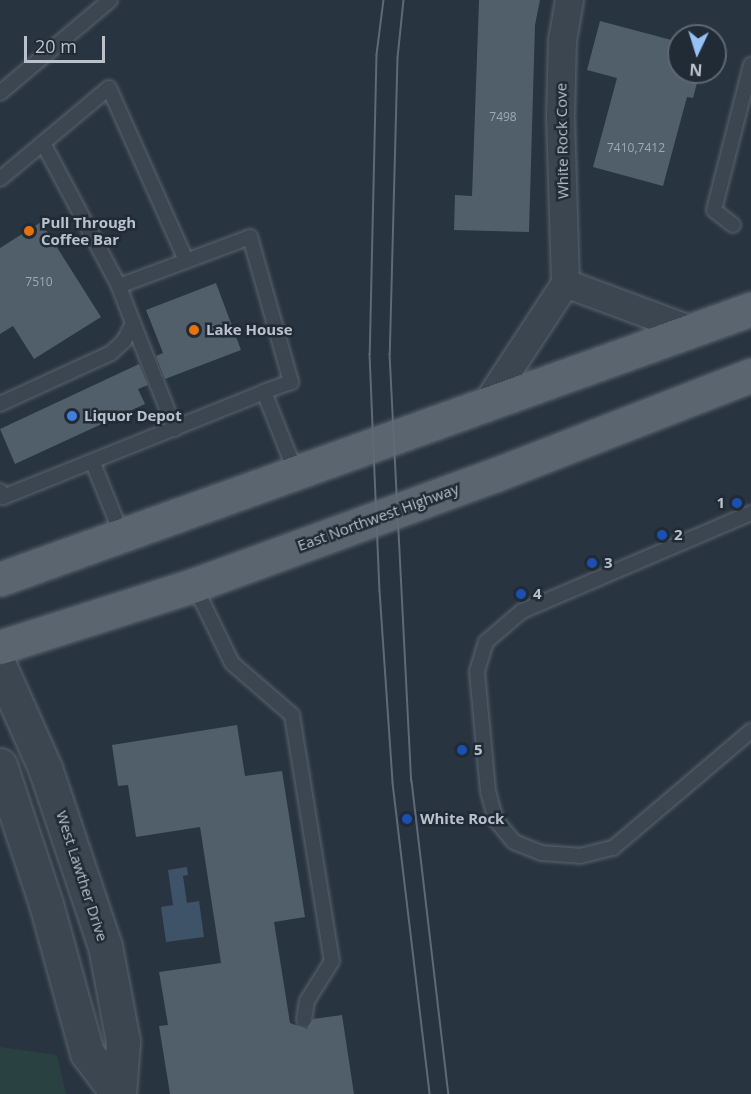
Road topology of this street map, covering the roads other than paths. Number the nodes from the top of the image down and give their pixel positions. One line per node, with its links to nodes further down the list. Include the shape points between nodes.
1 (110, 0): 4 (lane)
2 (569, 0): 9 (street, White Rock Cove, via 562,40 560,117)
3 (751, 64): 7 (lane, via 714,210)
4 (0, 93)
5 (43, 143): 6 (lane); 8 (lane, via 109,88); 10 (lane)
6 (0, 178)
7 (733, 225)
8 (186, 260): 10 (lane); 15 (lane, via 250,237 291,382)
9 (566, 283): 13 (street); 17 (street)
10 (119, 286): 12 (lane)
11 (751, 309): 13 (main road)
12 (133, 323): 16 (lane, via 124,341 111,353); 18 (lane)
13 (692, 330): 17 (main road)
14 (751, 375): 25 (main road, East Northwest Highway, via 495,475)
15 (264, 392): 18 (lane); 20 (lane)
16 (0, 404)
17 (485, 405): 20 (main road)
18 (175, 429): 19 (lane)
19 (93, 463): 21 (lane, via 3,497); 23 (lane)
20 (296, 473): 23 (main road)
21 (0, 491)
22 (751, 513): 28 (lane, via 522,611 486,642 477,672 488,791 496,820 514,842 542,853 580,856 613,848)
23 (122, 535): 24 (main road)
24 (0, 579)
25 (194, 585): 26 (main road, East Northwest Highway); 32 (lane, via 231,663 292,715 332,962 307,1001)
26 (0, 647)
27 (0, 668): 30 (street, West Lawther Drive, via 45,768)
28 (751, 731)
29 (0, 765): 31 (street, West Lawther Drive)
30 (105, 946): 31 (street); 33 (street, West Lawther Drive, via 123,1041)
31 (62, 957): 33 (street, West Lawther Drive, via 87,1053)
32 (304, 1020)
33 (119, 1094)

